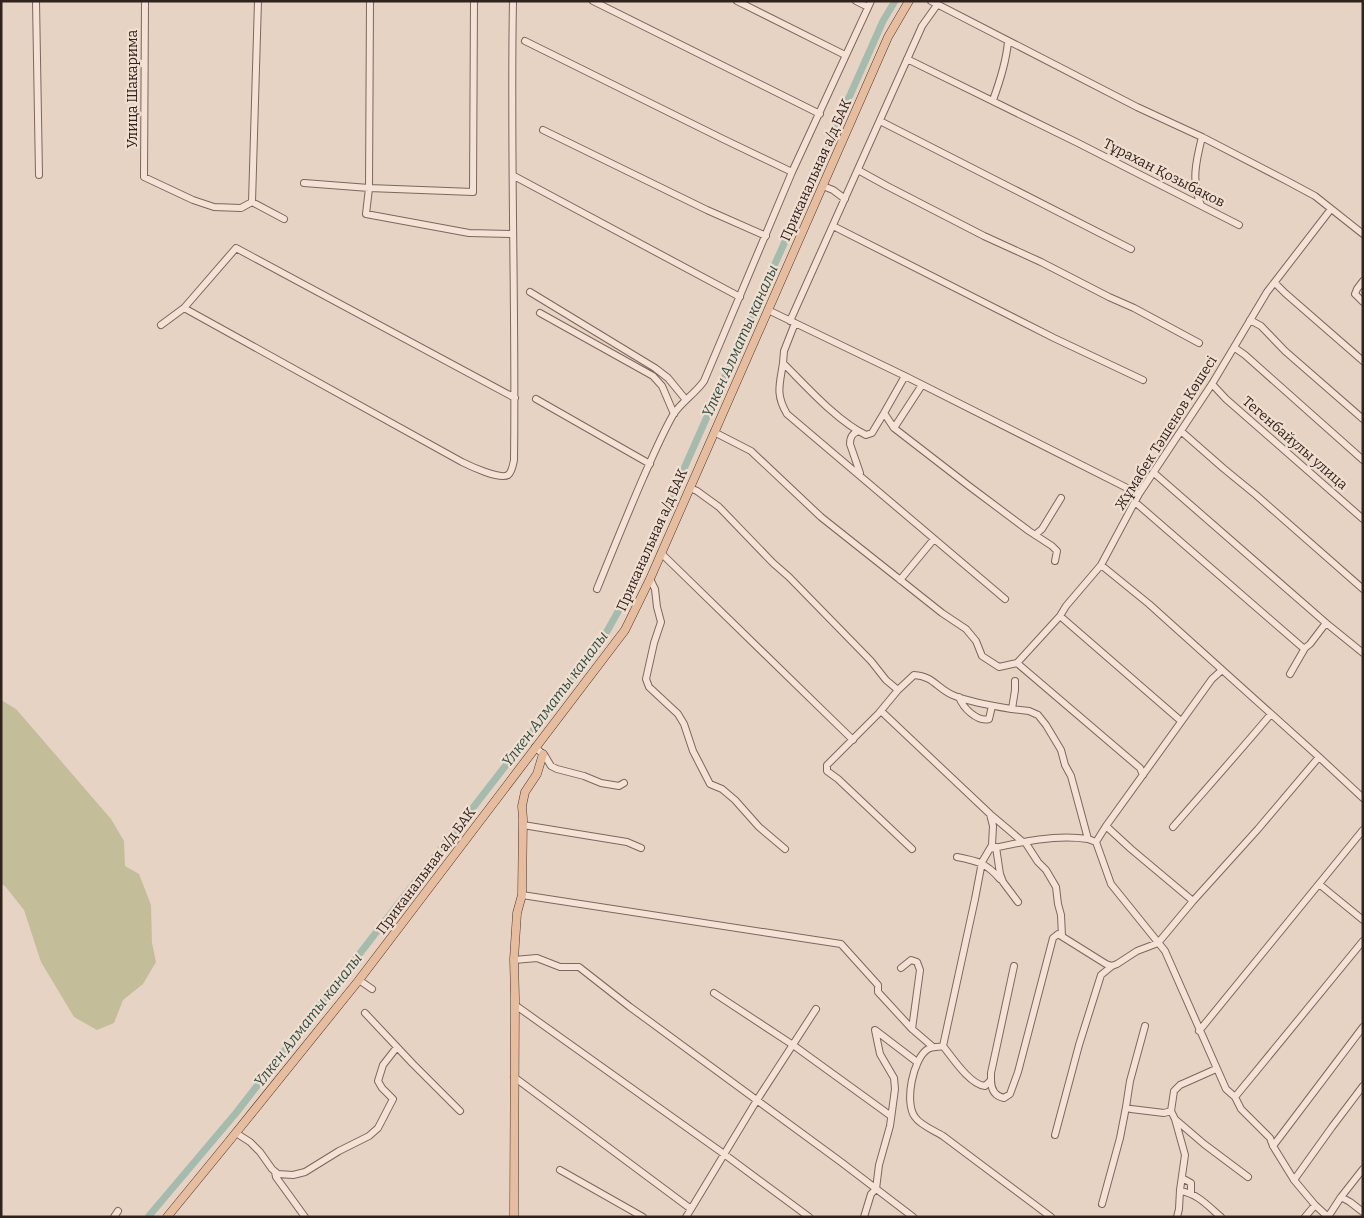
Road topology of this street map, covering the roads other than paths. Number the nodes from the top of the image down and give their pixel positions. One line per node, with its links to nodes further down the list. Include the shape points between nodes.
1 (36, 1): 24 (street)
2 (145, 1): 30 (street, Улица Шакарима, via 144,177 214,207 241,208)
3 (258, 1): 30 (street)
4 (370, 1): 28 (street)
5 (474, 1): 28 (street, via 473,192)
6 (513, 1): 25 (street)
7 (593, 1): 18 (street)
8 (737, 1): 15 (street)
9 (856, 1): 12 (street)
10 (909, 1): 27 (main road, Приканальная а/д БАК, via 888,37)
11 (934, 3): 14 (street); 16 (street)
12 (869, 4): 15 (street)
13 (525, 41): 23 (street)
14 (1008, 42): 17 (street, via 1002,78); 21 (street, via 1137,108)
15 (845, 55): 18 (street)
16 (907, 59): 17 (street, Тұрахан Қозыбаков); 19 (street)
17 (993, 100): 31 (street, Тұрахан Қозыбаков)
18 (820, 114): 23 (street)
19 (880, 121): 22 (street); 39 (street)
20 (543, 130): 38 (street)
21 (1202, 137): 31 (street, via 1195,179); 32 (street, via 1315,196)
22 (858, 170): 29 (street); 51 (street)
23 (792, 172): 38 (street)
24 (39, 176)
25 (514, 176): 36 (street); 43 (street)
26 (304, 183): 28 (street)
27 (823, 186): 29 (street); 46 (main road, Приканальная а/д БАК)
28 (368, 188): 36 (street, via 366,214 469,233)
29 (845, 199): 35 (street)
30 (252, 202): 33 (street)
31 (1201, 206): 34 (street, Тұрахан Қозыбаков)
32 (1331, 209): 37 (street); 41 (street, Жұмабек Тәшенов Көшесі)
33 (284, 219)
34 (1239, 225)
35 (833, 226): 49 (street); 56 (street)
36 (513, 234): 59 (street)
37 (1363, 234)
38 (766, 236): 43 (street)
39 (1131, 249)
40 (1363, 281): 44 (street, via 1355,294)
41 (1276, 283): 48 (street, Жұмабек Тәшенов Көшесі); 53 (street)
42 (530, 292): 61 (street, via 655,368)
43 (740, 297): 61 (street, via 704,381)
44 (1363, 302)
45 (184, 308): 50 (street); 59 (street, via 236,248); 59 (street, via 462,462 494,475 508,475 512,470)
46 (768, 310): 49 (street); 67 (main road, Приканальная а/д БАК)
47 (540, 313): 63 (street, via 653,376 662,386)
48 (1250, 320): 52 (street, Жұмабек Тәшенов Көшесі); 64 (street)
49 (793, 322): 54 (street, via 784,351); 55 (street)
50 (161, 325)
51 (1200, 343)
52 (1234, 348): 57 (street, Жұмабек Тәшенов Көшесі); 69 (street)
53 (1363, 361)
54 (784, 363): 66 (street, via 829,408); 72 (street, via 779,391 787,414)
55 (905, 376): 58 (street); 62 (street)
56 (1143, 380)
57 (1212, 384): 68 (street, Жұмабек Тәшенов Көшесі); 77 (street, Тегенбайулы улица)
58 (922, 385): 65 (street); 74 (street)
59 (515, 398)
60 (536, 399): 70 (street)
61 (686, 400): 63 (street)
62 (884, 413): 65 (street); 66 (street, via 872,433 866,435)
63 (674, 414): 70 (street)
64 (1363, 419)
65 (894, 428): 78 (street)
66 (858, 431): 72 (street, via 852,435 850,444)
67 (714, 432): 73 (main road, Приканальная а/д БАК); 84 (street, via 751,451 821,517)
68 (1182, 432): 71 (street, Жұмабек Тәшенов Көшесі); 86 (street)
69 (1363, 460)
70 (650, 464): 85 (street)
71 (1154, 473): 74 (street, Жұмабек Тәшенов Көшесі); 89 (street)
72 (860, 474): 79 (street)
73 (690, 488): 80 (main road, Приканальная а/д БАК); 96 (street, via 719,507)
74 (1139, 494): 76 (street, Жұмабек Тәшенов Көшесі)
75 (1061, 498): 78 (street)
76 (1135, 502): 82 (street, Жұмабек Тәшенов Көшесі); 90 (street)
77 (1363, 519)
78 (1035, 535): 81 (street, via 1057,551)
79 (934, 539): 84 (street); 87 (street)
80 (661, 552): 83 (main road, Приканальная а/д БАК); 103 (street)
81 (1055, 562)
82 (1102, 565): 88 (street, Жұмабек Тәшенов Көшесі); 93 (street)
83 (650, 579): 104 (main road, Приканальная а/д БАК, via 625,630); 120 (street, via 661,622 646,679 649,688 678,714 710,784 735,800)
84 (900, 580): 92 (street, via 966,629 982,656 999,667)
85 (597, 589)
86 (1363, 589)
87 (1006, 599)
88 (1060, 616): 92 (street, Жұмабек Тәшенов Көшесі); 102 (street)
89 (1326, 623): 90 (street); 91 (street)
90 (1305, 648): 94 (street)
91 (1363, 653)
92 (1017, 663): 107 (street, via 1140,768)
93 (1222, 670): 101 (street); 102 (street)
94 (1290, 674)
95 (1015, 681): 99 (street)
96 (898, 690): 97 (street, via 914,675 923,676); 100 (street)
97 (959, 697): 98 (street); 98 (street, via 961,703 980,719 989,719)
98 (992, 706): 99 (street)
99 (1012, 709): 115 (street, via 1038,715 1061,750)
100 (881, 711): 103 (street); 110 (street)
101 (1271, 714): 106 (street); 113 (street)
102 (1181, 721): 107 (street)
103 (852, 740): 121 (street, via 827,765 827,771)
104 (536, 747): 105 (street); 137 (main road, Приканальная а/д БАК)
105 (543, 754): 108 (street, via 557,769 601,783 619,786); 111 (main road, via 537,774 525,792)
106 (1319, 757): 109 (street); 127 (street)
107 (1143, 775): 112 (street)
108 (624, 783)
109 (1363, 798)
110 (990, 814): 116 (street); 119 (street)
111 (523, 825): 118 (street, via 627,842); 126 (main road)
112 (1106, 826): 117 (street); 127 (street)
113 (1173, 827)
114 (1363, 830): 125 (street)
115 (1088, 839): 116 (street); 117 (street)
116 (1024, 842): 119 (street); 130 (street, via 1056,887)
117 (1096, 842): 132 (street, via 1111,884)
118 (641, 848)
119 (993, 848): 123 (street); 124 (street)
120 (785, 849)
121 (912, 849)
122 (957, 857): 123 (street)
123 (982, 864): 124 (street); 148 (street)
124 (1003, 882): 128 (street)
125 (1319, 884): 129 (street); 146 (street)
126 (522, 895): 133 (main road, via 517,913); 145 (street, via 841,944)
127 (1193, 901): 132 (street)
128 (1018, 902)
129 (1363, 920)
130 (1062, 936): 135 (street); 154 (street, via 1058,934 1054,938 1010,1094 1004,1098 998,1096 992,1089)
131 (1363, 941): 156 (street)
132 (1158, 943): 135 (street, via 1137,950); 146 (street, via 1165,951)
133 (514, 960): 140 (main road); 157 (street, via 537,958 560,967 579,967)
134 (1014, 966): 154 (street)
135 (1112, 966): 164 (street, via 1101,975)
136 (901, 968): 145 (street, via 911,960 917,962 920,970)
137 (359, 980): 138 (street); 163 (main road, Приканальная а/д БАК)
138 (372, 989)
139 (714, 993): 147 (street)
140 (514, 1005): 153 (main road); 166 (street)
141 (816, 1009): 147 (street)
142 (364, 1013): 149 (street)
143 (1145, 1026): 158 (street)
144 (1363, 1027): 165 (street)
145 (912, 1029): 150 (street)
146 (1199, 1031): 152 (street)
147 (793, 1045): 157 (street); 161 (street)
148 (942, 1046): 150 (street); 154 (street, via 980,1086)
149 (397, 1047): 159 (street); 169 (street, via 383,1066 378,1081 393,1099 378,1128 304,1172 293,1175)
150 (933, 1047): 151 (street, via 924,1052)
151 (917, 1062): 161 (street, via 875,1030 880,1054 894,1078); 189 (street, via 909,1103 914,1116)
152 (1216, 1069): 156 (street, via 1226,1089); 160 (street, via 1180,1085 1174,1092)
153 (514, 1077): 179 (street); 183 (main road)
154 (991, 1080)
155 (1363, 1086): 172 (street)
156 (1235, 1097): 165 (street, via 1240,1109 1270,1138)
157 (757, 1100): 166 (street); 173 (street)
158 (1126, 1107): 160 (street, via 1164,1113); 177 (street)
159 (460, 1111)
160 (1171, 1111): 162 (street)
161 (891, 1116): 173 (street)
162 (1176, 1119): 170 (street); 171 (street, via 1185,1155)
163 (236, 1133): 169 (street, via 250,1142); 181 (main road, Приканальная а/д БАК)
164 (1055, 1135)
165 (1273, 1146): 172 (street)
166 (724, 1154): 179 (street); 186 (street)
167 (1363, 1169): 176 (street)
168 (560, 1170): 184 (street)
169 (275, 1171): 182 (street)
170 (1248, 1177)
171 (1182, 1178): 174 (street); 175 (street, via 1191,1183)
172 (1294, 1180): 178 (street)
173 (876, 1189): 187 (street, via 871,1194); 188 (street)
174 (1180, 1191): 175 (street); 190 (street)
175 (1191, 1193): 191 (street)
176 (1341, 1197): 180 (street); 193 (street)
177 (1102, 1204)
178 (1315, 1205): 192 (street); 193 (street)
179 (691, 1209): 185 (street)
180 (1363, 1212)
181 (167, 1217)
182 (305, 1217)
183 (514, 1217)
184 (643, 1217)
185 (686, 1217)
186 (809, 1217)
187 (864, 1217)
188 (913, 1217)
189 (1051, 1217)
190 (1177, 1217)
191 (1221, 1217)
192 (1305, 1217)
193 (1328, 1217)

